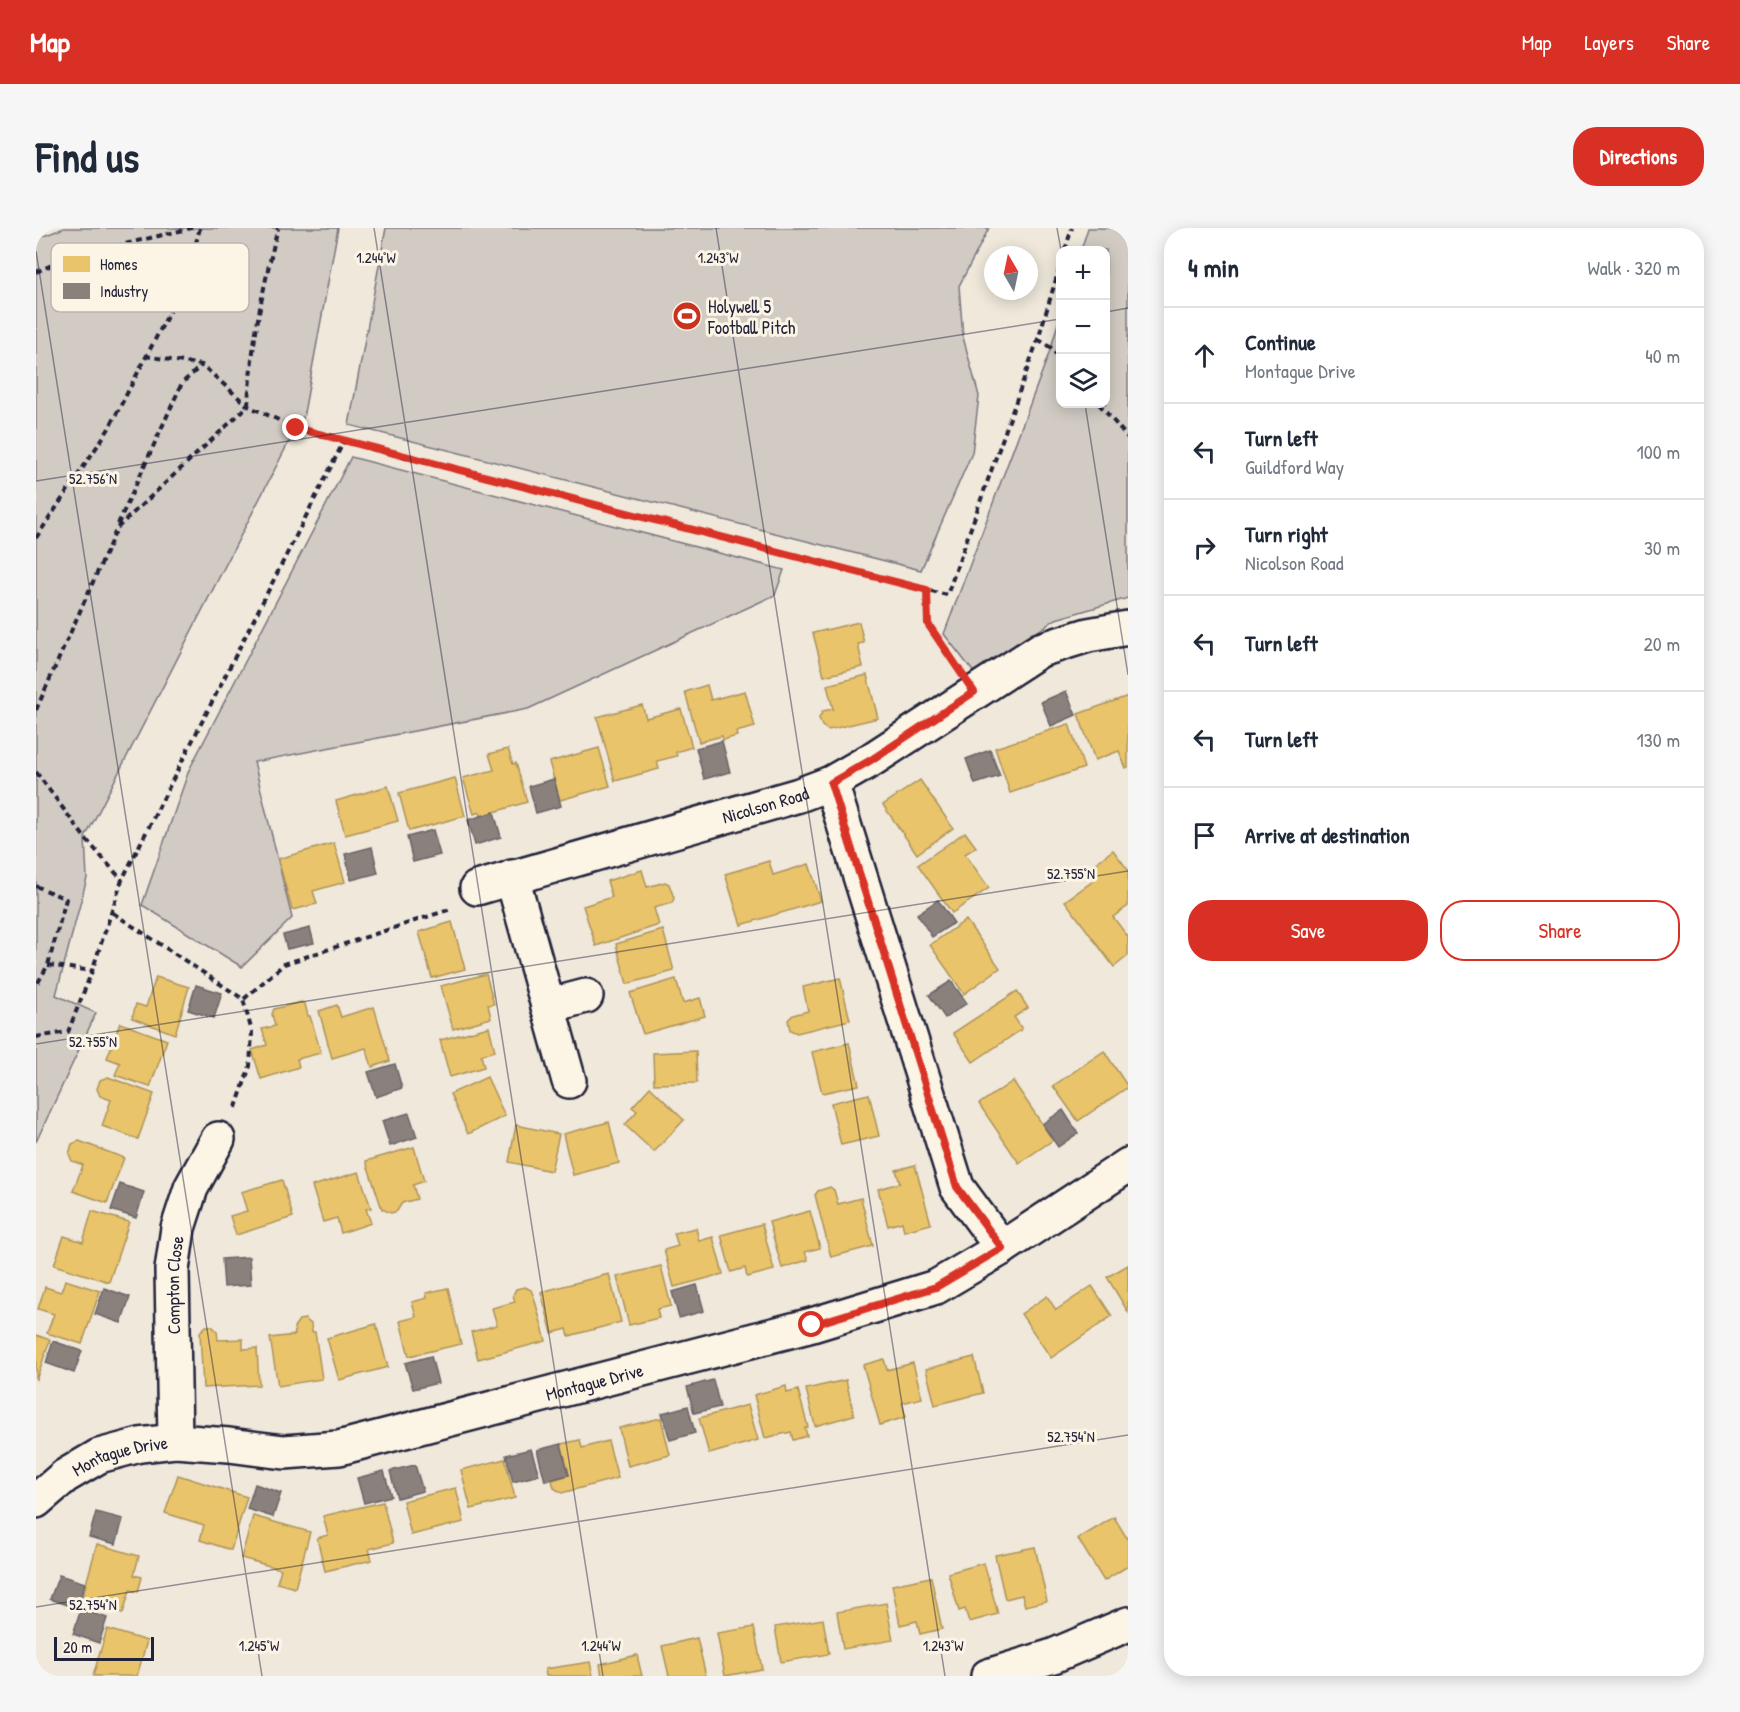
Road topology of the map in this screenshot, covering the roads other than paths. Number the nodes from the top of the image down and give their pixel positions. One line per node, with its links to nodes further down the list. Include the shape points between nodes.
1 (1128, 628): 2 (street, Nicolson Road, via 1040,650)
2 (831, 783): 3 (street, Nicolson Road); 10 (street, via 957,1187)
3 (512, 877): 4 (street, Nicolson Road); 6 (street)
4 (477, 888)
5 (586, 996): 6 (street)
6 (548, 1006): 7 (street)
7 (569, 1081)
8 (218, 1139): 11 (street, Compton Close, via 191,1188 178,1228 172,1270)
9 (1128, 1165): 10 (street, Montague Drive)
10 (1002, 1248): 11 (street, Montague Drive, via 936,1287 812,1325 349,1446 284,1452)
11 (175, 1441): 12 (street, Montague Drive, via 99,1456 64,1476)
12 (36, 1502)
13 (1128, 1624): 14 (street, via 1053,1656)
14 (988, 1676)

